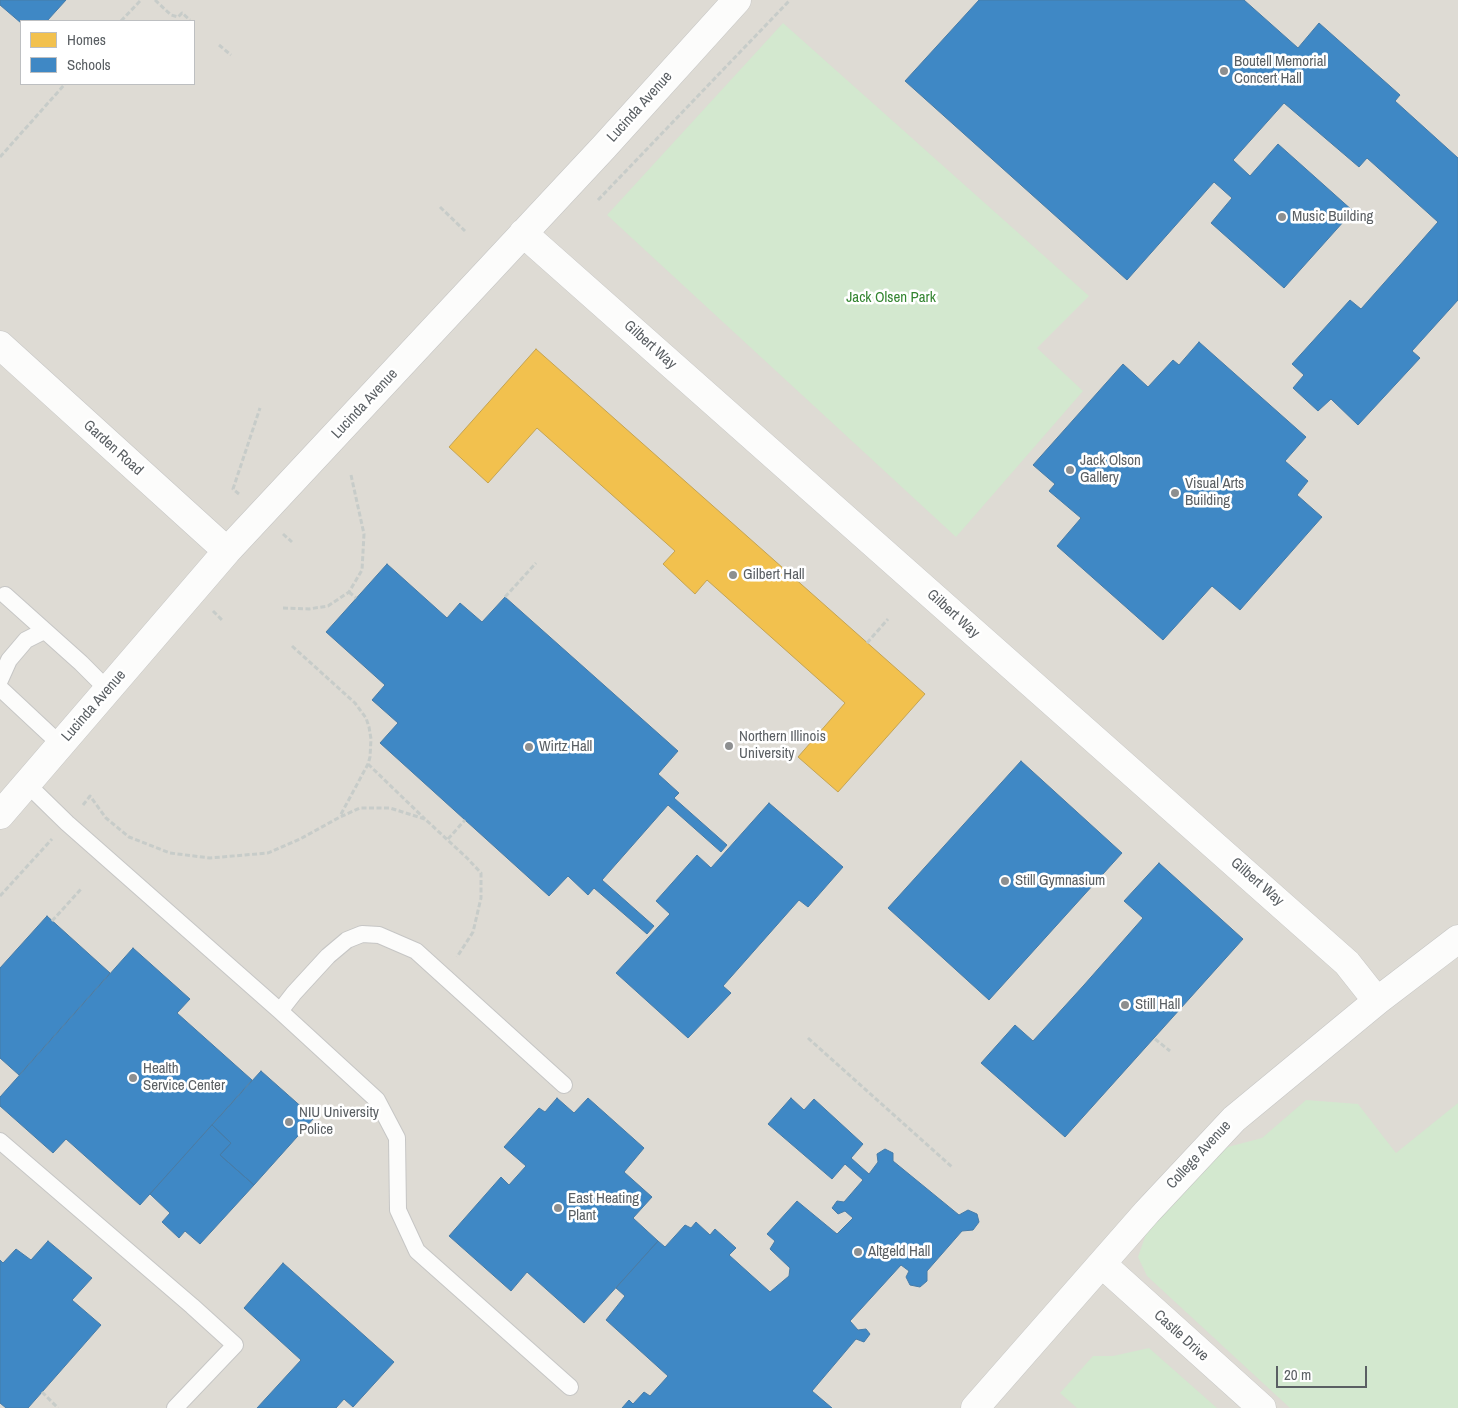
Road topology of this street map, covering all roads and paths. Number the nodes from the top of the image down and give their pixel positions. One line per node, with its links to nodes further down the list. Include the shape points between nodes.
1 (140, 0): 5 (path)
2 (155, 0): 6 (path, via 171,15 178,17 182,13)
3 (737, 0): 14 (street, Lucinda Avenue)
4 (790, 0): 11 (path)
5 (123, 20)
6 (190, 20)
7 (220, 45): 8 (path)
8 (232, 55)
9 (64, 85): 10 (path)
10 (0, 157)
11 (594, 204)
12 (440, 208): 13 (path)
13 (465, 231)
14 (523, 233): 19 (street, Lucinda Avenue); 48 (street, Gilbert Way, via 1347,963)
15 (0, 345): 19 (street, Garden Road)
16 (260, 408): 18 (path)
17 (351, 475): 21 (path, via 364,534 362,570)
18 (233, 489)
19 (228, 551): 32 (street, Lucinda Avenue)
20 (536, 563): 23 (path)
21 (349, 592): 24 (path); 25 (path, via 328,606)
22 (5, 594): 27 (lane)
23 (505, 597)
24 (356, 598)
25 (283, 608)
26 (888, 619): 28 (path)
27 (44, 631): 30 (lane, via 26,640 9,660); 32 (lane)
28 (867, 642)
29 (292, 646): 34 (path, via 361,710 371,735)
30 (0, 680)
31 (0, 688): 33 (lane)
32 (108, 690): 33 (street, Lucinda Avenue)
33 (61, 744): 35 (street, Lucinda Avenue)
34 (368, 764): 38 (path); 39 (path)
35 (27, 784): 37 (street, Lucinda Avenue); 49 (lane)
36 (90, 796): 38 (path, via 106,818 129,837 170,853 210,858 268,853)
37 (0, 815)
38 (340, 817): 39 (path, via 360,808 390,808)
39 (425, 819): 41 (path)
40 (464, 820): 41 (path)
41 (448, 839): 47 (path, via 481,873 482,898 473,932)
42 (41, 850): 44 (path)
43 (82, 888): 45 (path)
44 (0, 896)
45 (52, 921)
46 (1458, 939): 48 (street, College Avenue)
47 (455, 961)
48 (1377, 1001): 56 (street, College Avenue, via 1234,1119)
49 (280, 1011): 53 (lane, via 328,956 347,940 362,934 380,935 416,951); 57 (lane, via 377,1100 398,1138 398,1210 416,1251)
50 (808, 1038): 55 (path)
51 (1154, 1039): 52 (path)
52 (1170, 1051)
53 (564, 1085)
54 (0, 1141): 60 (lane, via 235,1345)
55 (952, 1168)
56 (1102, 1264): 61 (street, College Avenue); 62 (street, Castle Drive)
57 (570, 1387)
58 (42, 1392): 59 (path)
59 (55, 1407)
60 (175, 1408)
61 (976, 1408)
62 (1262, 1408)

